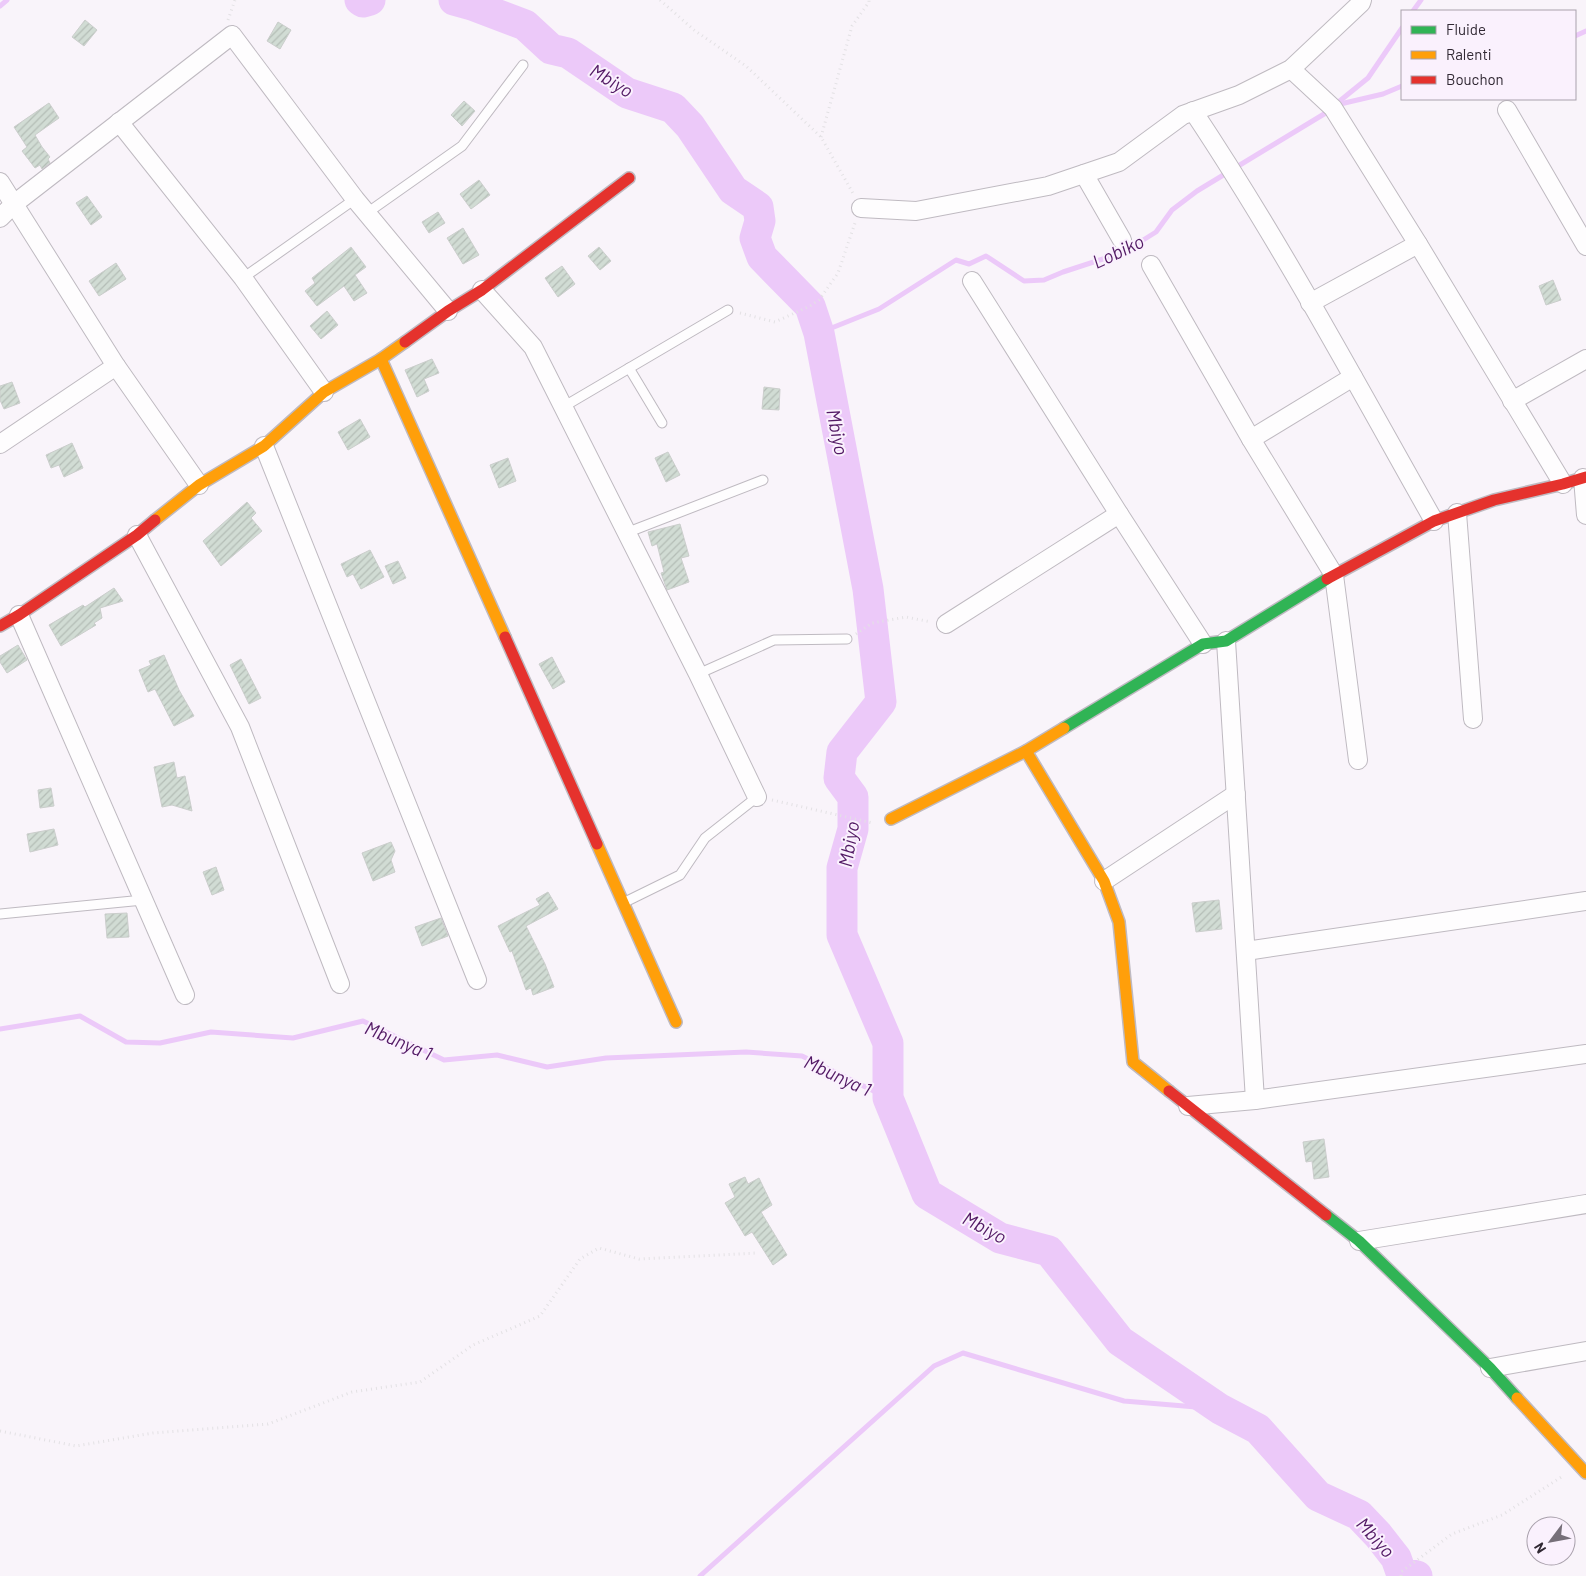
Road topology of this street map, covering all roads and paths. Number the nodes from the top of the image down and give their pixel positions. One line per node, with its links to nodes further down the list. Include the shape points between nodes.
1 (660, 0): 9 (path, via 694,30 746,66)
2 (869, 0): 9 (path, via 852,26)
3 (1362, 0): 5 (street)
4 (523, 65): 16 (lane, via 462,146)
5 (1291, 69): 7 (street, via 1239,95); 19 (street, via 1333,108)
6 (1507, 110): 20 (street)
7 (1192, 111): 10 (street, via 1119,162); 25 (street, via 1232,170)
8 (119, 122): 13 (street, via 232,36); 14 (street); 22 (street)
9 (821, 137): 15 (path)
10 (1084, 174): 15 (street, via 1048,186 916,211); 18 (street)
11 (629, 178): 24 (street)
12 (0, 182): 14 (street)
13 (355, 199): 16 (street); 22 (lane)
14 (14, 204): 17 (street); 30 (street)
15 (861, 208): 26 (path, via 838,273 819,300 775,322)
16 (367, 213): 27 (street)
17 (0, 218)
18 (1122, 240)
19 (1418, 244): 25 (street); 34 (street)
20 (1586, 246)
21 (1151, 265): 37 (street)
22 (243, 278): 33 (street)
23 (972, 281): 45 (street)
24 (482, 290): 27 (street); 35 (street, via 533,347)
25 (1310, 303): 32 (street)
26 (728, 310): 31 (lane)
27 (448, 312): 28 (street)
28 (381, 359): 33 (street); 68 (street)
29 (1586, 359): 34 (street)
30 (116, 366): 38 (street); 42 (street)
31 (629, 368): 35 (lane); 36 (lane)
32 (1353, 377): 37 (street); 47 (street)
33 (324, 392): 39 (street)
34 (1512, 401): 43 (street)
35 (563, 407): 48 (street)
36 (662, 423)
37 (1251, 439): 50 (street)
38 (0, 444)
39 (264, 446): 42 (street); 71 (street)
40 (1584, 478): 43 (street); 46 (street)
41 (763, 480): 48 (lane)
42 (199, 484): 49 (street)
43 (1563, 484): 44 (street, via 1494,500)
44 (1458, 513): 47 (street); 58 (street)
45 (1119, 514): 52 (street); 56 (street)
46 (1586, 515)
47 (1434, 522): 50 (street)
48 (626, 533): 57 (street)
49 (138, 535): 51 (street); 72 (street, via 240,727)
50 (1334, 575): 55 (street); 60 (street)
51 (19, 615): 53 (street); 66 (street)
52 (946, 624): 54 (path, via 906,617 872,623)
53 (0, 626)
54 (848, 639): 57 (lane, via 774,640)
55 (1226, 641): 56 (street); 61 (street)
56 (1203, 644): 59 (street)
57 (698, 674): 62 (street)
58 (1473, 719)
59 (1026, 751): 63 (street); 65 (street)
60 (1358, 760)
61 (1236, 794): 65 (street); 70 (street)
62 (757, 797): 64 (path); 68 (lane, via 706,838 680,875)
63 (892, 819)
64 (862, 822)
65 (1104, 881): 77 (street, via 1118,922 1133,1062)
66 (143, 900): 69 (lane); 73 (street)
67 (1586, 901): 70 (street)
68 (623, 903): 74 (street)
69 (0, 914)
70 (1246, 951): 76 (street)
71 (477, 980)
72 (340, 984)
73 (185, 995)
74 (676, 1022)
75 (1586, 1054): 76 (street)
76 (1255, 1100): 77 (street)
77 (1188, 1106): 79 (street)
78 (1586, 1204): 79 (street)
79 (1359, 1241): 82 (street)
80 (757, 1253): 83 (path, via 639,1259 599,1248 580,1258 540,1316 473,1344 420,1382 352,1392 268,1424 153,1433 76,1446)
81 (1586, 1351): 82 (street)
82 (1490, 1368): 84 (street)
83 (0, 1431)
84 (1582, 1469): 85 (path, via 1502,1515 1452,1534)
85 (1401, 1576)

